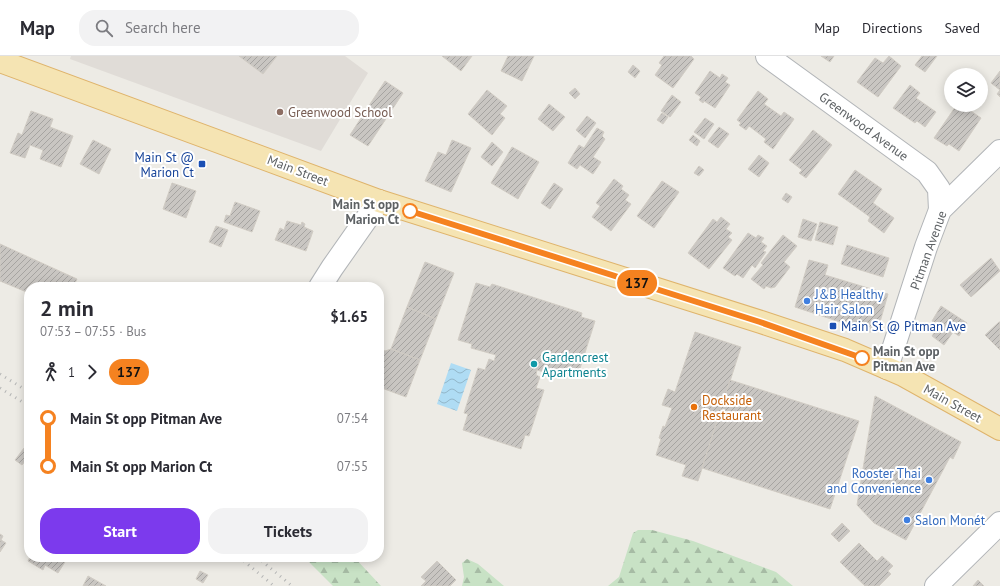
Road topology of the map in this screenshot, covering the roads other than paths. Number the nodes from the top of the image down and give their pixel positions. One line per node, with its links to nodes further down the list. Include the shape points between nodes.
1 (767, 56): 5 (street, Greenwood Avenue, via 927,172 939,189)
2 (0, 61): 4 (main road, Main Street)
3 (1000, 151): 5 (street, Pitman Avenue)
4 (379, 201): 6 (street); 7 (main road, Main Street, via 808,337)
5 (940, 210): 7 (street, Pitman Avenue)
6 (323, 282)
7 (887, 368): 8 (main road, Main Street)
8 (998, 424)
9 (1000, 523): 10 (street)
10 (936, 586)

